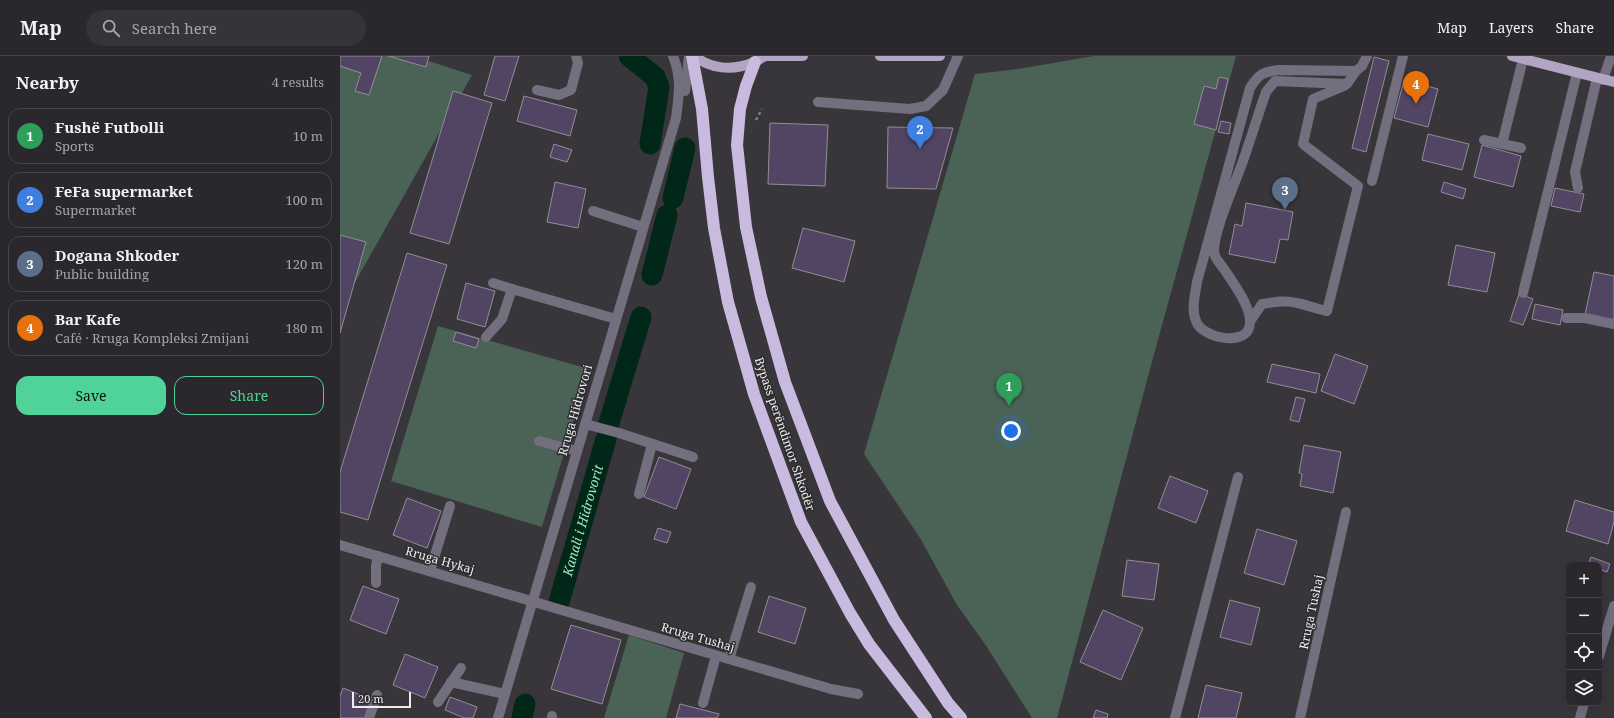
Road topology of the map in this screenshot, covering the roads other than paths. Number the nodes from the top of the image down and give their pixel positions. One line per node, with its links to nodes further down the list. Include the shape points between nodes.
1 (576, 56): 19 (street, via 578,63 571,90 559,95)
2 (673, 56): 21 (street, Rruga Hidrovori, via 680,82)
3 (692, 56): 12 (main road, via 721,68 733,68); 21 (street, Rruga Hidrovori, via 686,88); 66 (highway, Bypass perëndimor Shkodër, via 702,109 716,236 728,302 754,394 801,522 869,644)
4 (803, 56): 12 (main road)
5 (880, 56): 6 (main road)
6 (940, 56)
7 (958, 56): 20 (street, via 943,90 926,106 910,109)
8 (1367, 56): 14 (street)
9 (1403, 56): 25 (street)
10 (1512, 56): 13 (main road)
11 (1610, 56): 16 (street)
12 (760, 59): 67 (highway, Bypass perëndimor Shkodër, via 746,86 740,109 737,145 746,228 761,297 785,382 830,501 894,620)
13 (1523, 59): 15 (main road); 23 (street)
14 (1356, 71): 18 (street); 34 (street, via 1269,71 1258,76 1250,88 1197,282 1194,310 1196,323 1202,330 1218,338 1243,335 1249,330)
15 (1577, 72): 16 (main road); 31 (street)
16 (1600, 79): 17 (main road); 26 (street, via 1575,172)
17 (1614, 82)
18 (1347, 84): 34 (street, via 1276,81 1266,92 1215,242 1215,256 1242,297); 34 (street, via 1313,100 1303,144 1358,186 1327,311 1279,301 1262,304)
19 (537, 90)
20 (818, 102)
21 (677, 110): 28 (street, Rruga Hidrovori)
22 (1484, 140): 23 (street)
23 (1502, 144): 24 (street)
24 (1521, 148)
25 (1372, 181)
26 (1578, 188)
27 (593, 211): 28 (street)
28 (643, 227): 33 (street, Rruga Hidrovori)
29 (493, 283): 30 (street)
30 (512, 289): 33 (street); 36 (street, via 502,319)
31 (1523, 293)
32 (1566, 318): 35 (street, via 1585,318)
33 (616, 319): 37 (street, Rruga Hidrovori)
34 (1251, 320)
35 (1614, 324)
36 (486, 337)
37 (584, 424): 39 (street); 40 (street, Rruga Hidrovori)
38 (539, 441): 40 (street)
39 (652, 444): 41 (street); 43 (street)
40 (577, 451): 51 (street, Rruga Hidrovori)
41 (693, 457)
42 (1238, 477): 68 (street)
43 (639, 494)
44 (450, 506): 48 (street)
45 (1346, 512): 69 (street, Rruga Tushaj)
46 (340, 545): 47 (street, Rruga Hykaj)
47 (378, 556): 48 (street, Rruga Hykaj); 49 (street)
48 (430, 571): 51 (street, Rruga Hykaj)
49 (376, 583)
50 (752, 587): 55 (street)
51 (532, 601): 54 (street, Rruga Tushaj); 58 (street, Rruga Hidrovori)
52 (1614, 606): 53 (street)
53 (1602, 646)
54 (716, 656): 55 (street, Rruga Tushaj); 62 (street)
55 (729, 659): 59 (street, Rruga Tushaj, via 831,689)
56 (461, 668): 57 (street)
57 (451, 682): 58 (street); 61 (street)
58 (505, 694): 65 (street, Rruga Hidrovori)
59 (858, 694)
60 (377, 695): 64 (street)
61 (438, 702)
62 (703, 703)
63 (1583, 706): 70 (street)
64 (373, 717)
65 (498, 718)
66 (926, 718)
67 (961, 718)
68 (1175, 718)
69 (1300, 718)
70 (1580, 718)

